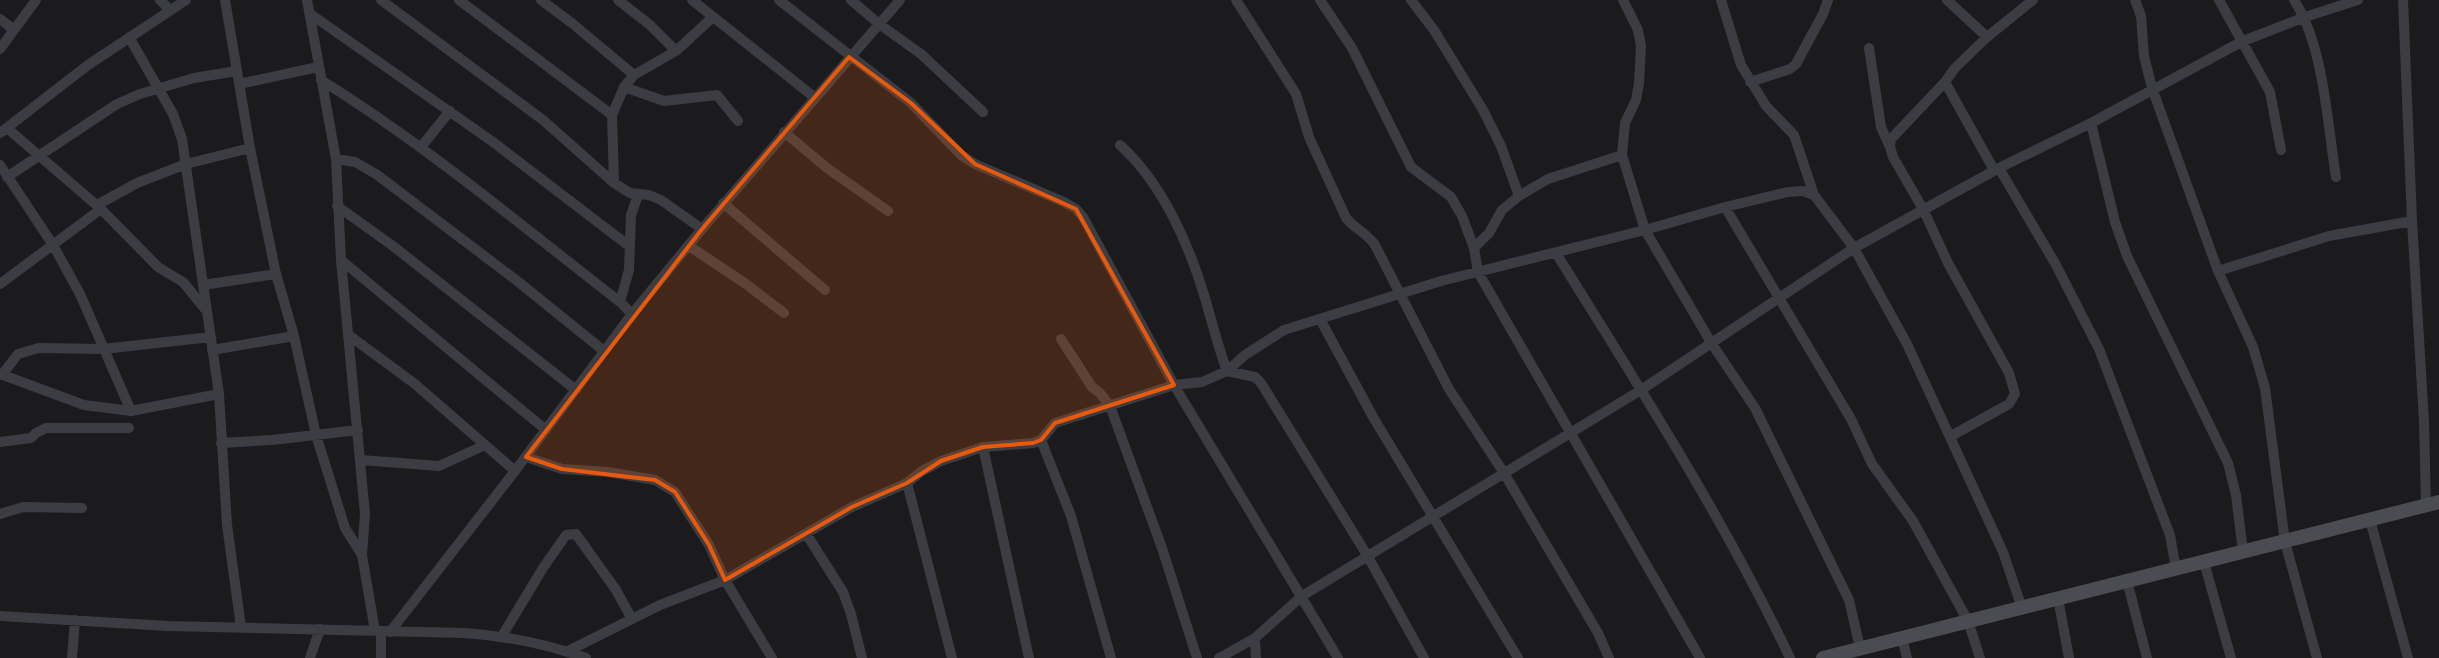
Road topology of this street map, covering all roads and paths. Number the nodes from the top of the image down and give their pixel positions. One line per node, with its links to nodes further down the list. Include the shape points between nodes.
1 (36, 0): 34 (street)
2 (160, 0): 28 (street)
3 (186, 0): 28 (street)
4 (225, 0): 43 (street)
5 (307, 0): 29 (street)
6 (381, 0): 73 (street, via 543,120)
7 (459, 0): 55 (street)
8 (541, 0): 44 (street)
9 (618, 0): 40 (street)
10 (692, 0): 30 (street)
11 (779, 0): 41 (street)
12 (851, 0): 33 (street)
13 (900, 0): 33 (street)
14 (1236, 0): 99 (street, via 1296,94 1309,137 1346,218 1354,228 1369,236)
15 (1320, 0): 89 (street, via 1347,39 1412,168 1450,197 1462,216)
16 (1411, 0): 75 (street, via 1434,30 1483,110 1501,146)
17 (1623, 0): 66 (street, via 1638,30 1641,46 1639,83 1636,100 1625,123)
18 (1721, 0): 46 (street)
19 (1828, 0): 46 (street, via 1796,64)
20 (1947, 0): 36 (street)
21 (2033, 0): 36 (street)
22 (2135, 0): 51 (street, via 2141,16 2144,56)
23 (2219, 0): 37 (street)
24 (2294, 0): 31 (street)
25 (2358, 0): 27 (street)
26 (2403, 0): 83 (street)
27 (2338, 3): 31 (street)
28 (170, 10): 35 (street)
29 (309, 12): 42 (street); 53 (street)
30 (713, 17): 40 (street); 52 (street)
31 (2305, 17): 37 (street); 72 (street, via 2315,42)
32 (0, 19): 34 (street)
33 (879, 24): 41 (street); 54 (street, via 921,54)
34 (14, 30): 39 (street)
35 (129, 37): 50 (street); 58 (street)
36 (1987, 37): 47 (street)
37 (2243, 41): 51 (street); 64 (street, via 2270,92)
38 (1869, 48): 63 (street, via 1880,127)
39 (0, 50)
40 (676, 51): 44 (street)
41 (849, 57): 52 (street); 116 (street, via 911,103 960,155 1076,209 1090,229)
42 (318, 67): 45 (street); 48 (street)
43 (237, 71): 48 (street); 50 (street)
44 (634, 76): 49 (street)
45 (321, 80): 61 (street); 67 (street)
46 (1750, 82): 76 (street, via 1766,106 1794,135)
47 (1945, 82): 63 (street, via 1891,139); 70 (street)
48 (239, 84): 62 (street)
49 (624, 87): 55 (street); 56 (street, via 664,101 717,94)
50 (158, 88): 65 (street, via 117,104); 68 (street, via 173,114)
51 (2152, 88): 57 (street); 93 (street)
52 (814, 97): 59 (street)
53 (450, 110): 61 (street); 87 (street)
54 (983, 112)
55 (612, 115): 73 (street)
56 (738, 121)
57 (2091, 123): 70 (street); 145 (street, via 2127,256 2228,463 2236,495)
58 (3, 131): 65 (street)
59 (784, 132): 77 (street); 82 (street, via 827,168)
60 (1120, 145): 114 (street, via 1136,160 1183,239)
61 (421, 147): 101 (street)
62 (250, 148): 68 (street); 95 (street)
63 (1890, 148): 81 (street)
64 (2281, 150)
65 (38, 155): 71 (street); 79 (street)
66 (1622, 156): 75 (street, via 1548,179); 85 (street)
67 (336, 159): 78 (street); 113 (street, via 355,162 376,174)
68 (186, 164): 79 (street, via 137,183); 97 (street)
69 (0, 165): 71 (street)
70 (1997, 169): 81 (street); 149 (street, via 2056,265 2099,349 2170,535)
71 (7, 177): 86 (street)
72 (2336, 177)
73 (614, 183): 74 (street)
74 (638, 195): 84 (street, via 661,200); 87 (street, via 631,215)
75 (1519, 196): 89 (street, via 1502,210 1489,233)
76 (1814, 196): 80 (street, via 1803,191 1788,192); 90 (street)
77 (724, 203): 84 (street); 98 (street)
78 (337, 206): 92 (street); 117 (street)
79 (99, 207): 86 (street); 102 (street, via 153,262 183,282)
80 (1726, 207): 85 (street); 100 (street)
81 (1924, 209): 90 (street); 127 (street, via 1948,263 2009,373 2015,394 2009,404)
82 (888, 211)
83 (2412, 221): 93 (street, via 2329,236); 138 (street)
84 (702, 229): 88 (street)
85 (1645, 230): 91 (street); 110 (street)
86 (53, 245): 96 (street); 111 (street, via 80,294)
87 (629, 246): 101 (street, via 629,270)
88 (689, 246): 103 (street); 104 (street)
89 (1474, 248): 94 (street)
90 (1854, 248): 100 (street); 127 (street, via 1907,344)
91 (1556, 253): 94 (street); 118 (street)
92 (341, 260): 107 (street); 124 (street)
93 (2218, 271): 144 (street, via 2253,347 2265,388)
94 (1478, 272): 99 (street); 125 (street)
95 (276, 274): 97 (street); 106 (street)
96 (0, 284)
97 (203, 285): 102 (street)
98 (825, 290)
99 (1400, 294): 105 (street); 136 (street, via 1449,388)
100 (1779, 297): 110 (street); 158 (street, via 1851,419 1872,464 1913,521)
101 (620, 302): 104 (street)
102 (207, 312): 108 (street)
103 (784, 313)
104 (632, 314): 113 (street)
105 (1320, 319): 114 (street, via 1284,330); 141 (street)
106 (294, 336): 112 (street); 126 (street)
107 (350, 336): 123 (street); 131 (street, via 415,384)
108 (210, 337): 111 (street); 112 (street)
109 (1060, 339): 120 (street, via 1092,388)
110 (1712, 344): 118 (street); 165 (street, via 1755,408 1834,568 1849,600)
111 (103, 349): 115 (street, via 39,348 18,354); 121 (street)
112 (212, 350): 119 (street)
113 (604, 351): 117 (street)
114 (1227, 371): 116 (street, via 1202,382); 147 (street, via 1255,377 1261,383)
115 (1, 374): 121 (street, via 84,405)
116 (1174, 386): 120 (street); 152 (street)
117 (576, 390): 124 (street)
118 (1641, 390): 125 (street); 184 (street, via 1733,547)
119 (219, 394): 121 (street); 130 (street)
120 (1110, 406): 128 (street, via 1055,423); 176 (street, via 1162,548)
121 (131, 411)
122 (129, 428): 129 (street, via 46,428 31,438)
123 (358, 430): 126 (street); 134 (street)
124 (546, 430): 133 (street)
125 (1571, 432): 136 (street); 183 (street)
126 (316, 435): 130 (street); 146 (street, via 345,528)
127 (1950, 436): 154 (street, via 2003,552)
128 (1041, 440): 132 (street); 175 (street, via 1071,516)
129 (0, 442)
130 (221, 443): 159 (street, via 227,525)
131 (484, 445): 134 (street, via 439,466); 135 (street)
132 (982, 448): 137 (street, via 941,461); 174 (street)
133 (526, 457): 135 (street); 150 (street, via 562,469 655,480 675,492 709,545)
134 (361, 460): 146 (street, via 365,514)
135 (515, 471): 161 (street)
136 (1504, 472): 141 (street); 182 (street)
137 (907, 483): 143 (street, via 852,507); 173 (street)
138 (2432, 504): 142 (street)
139 (82, 508): 140 (street, via 23,507)
140 (0, 514)
141 (1433, 517): 147 (street); 181 (street)
142 (2370, 520): 144 (street); 192 (street)
143 (807, 535): 150 (street); 172 (street, via 843,592)
144 (2285, 542): 145 (street); 191 (street)
145 (2243, 552): 148 (street)
146 (362, 555): 161 (street)
147 (1367, 555): 152 (street); 180 (street)
148 (2204, 562): 149 (street); 190 (street)
149 (2176, 569): 151 (street)
150 (724, 580): 156 (street); 171 (street)
151 (2127, 581): 153 (street); 189 (street)
152 (1302, 596): 163 (street); 179 (street)
153 (2058, 598): 154 (street); 188 (street)
154 (2022, 608): 158 (street)
155 (0, 616): 157 (street)
156 (632, 619): 162 (street, via 616,590 576,534 572,533 566,535 543,568); 166 (street)
157 (75, 620): 159 (street); 167 (street)
158 (1968, 621): 164 (street); 187 (street)
159 (241, 627): 160 (street)
160 (320, 629): 161 (street); 168 (street)
161 (382, 632): 162 (street); 169 (street)
162 (502, 636): 166 (street)
163 (1255, 638): 177 (street); 178 (street)
164 (1902, 638): 165 (street); 186 (street)
165 (1860, 648): 185 (street)
166 (568, 651): 170 (street)
167 (72, 658)
168 (310, 658)
169 (381, 658)
170 (586, 658)
171 (772, 658)
172 (862, 658)
173 (952, 658)
174 (1029, 658)
175 (1111, 658)
176 (1197, 658)
177 (1219, 658)
178 (1256, 658)
179 (1338, 658)
180 (1424, 658)
181 (1518, 658)
182 (1610, 658)
183 (1700, 658)
184 (1790, 658)
185 (1823, 658)
186 (1906, 658)
187 (1980, 658)
188 (2069, 658)
189 (2147, 658)
190 (2231, 658)
191 (2317, 658)
192 (2408, 658)

